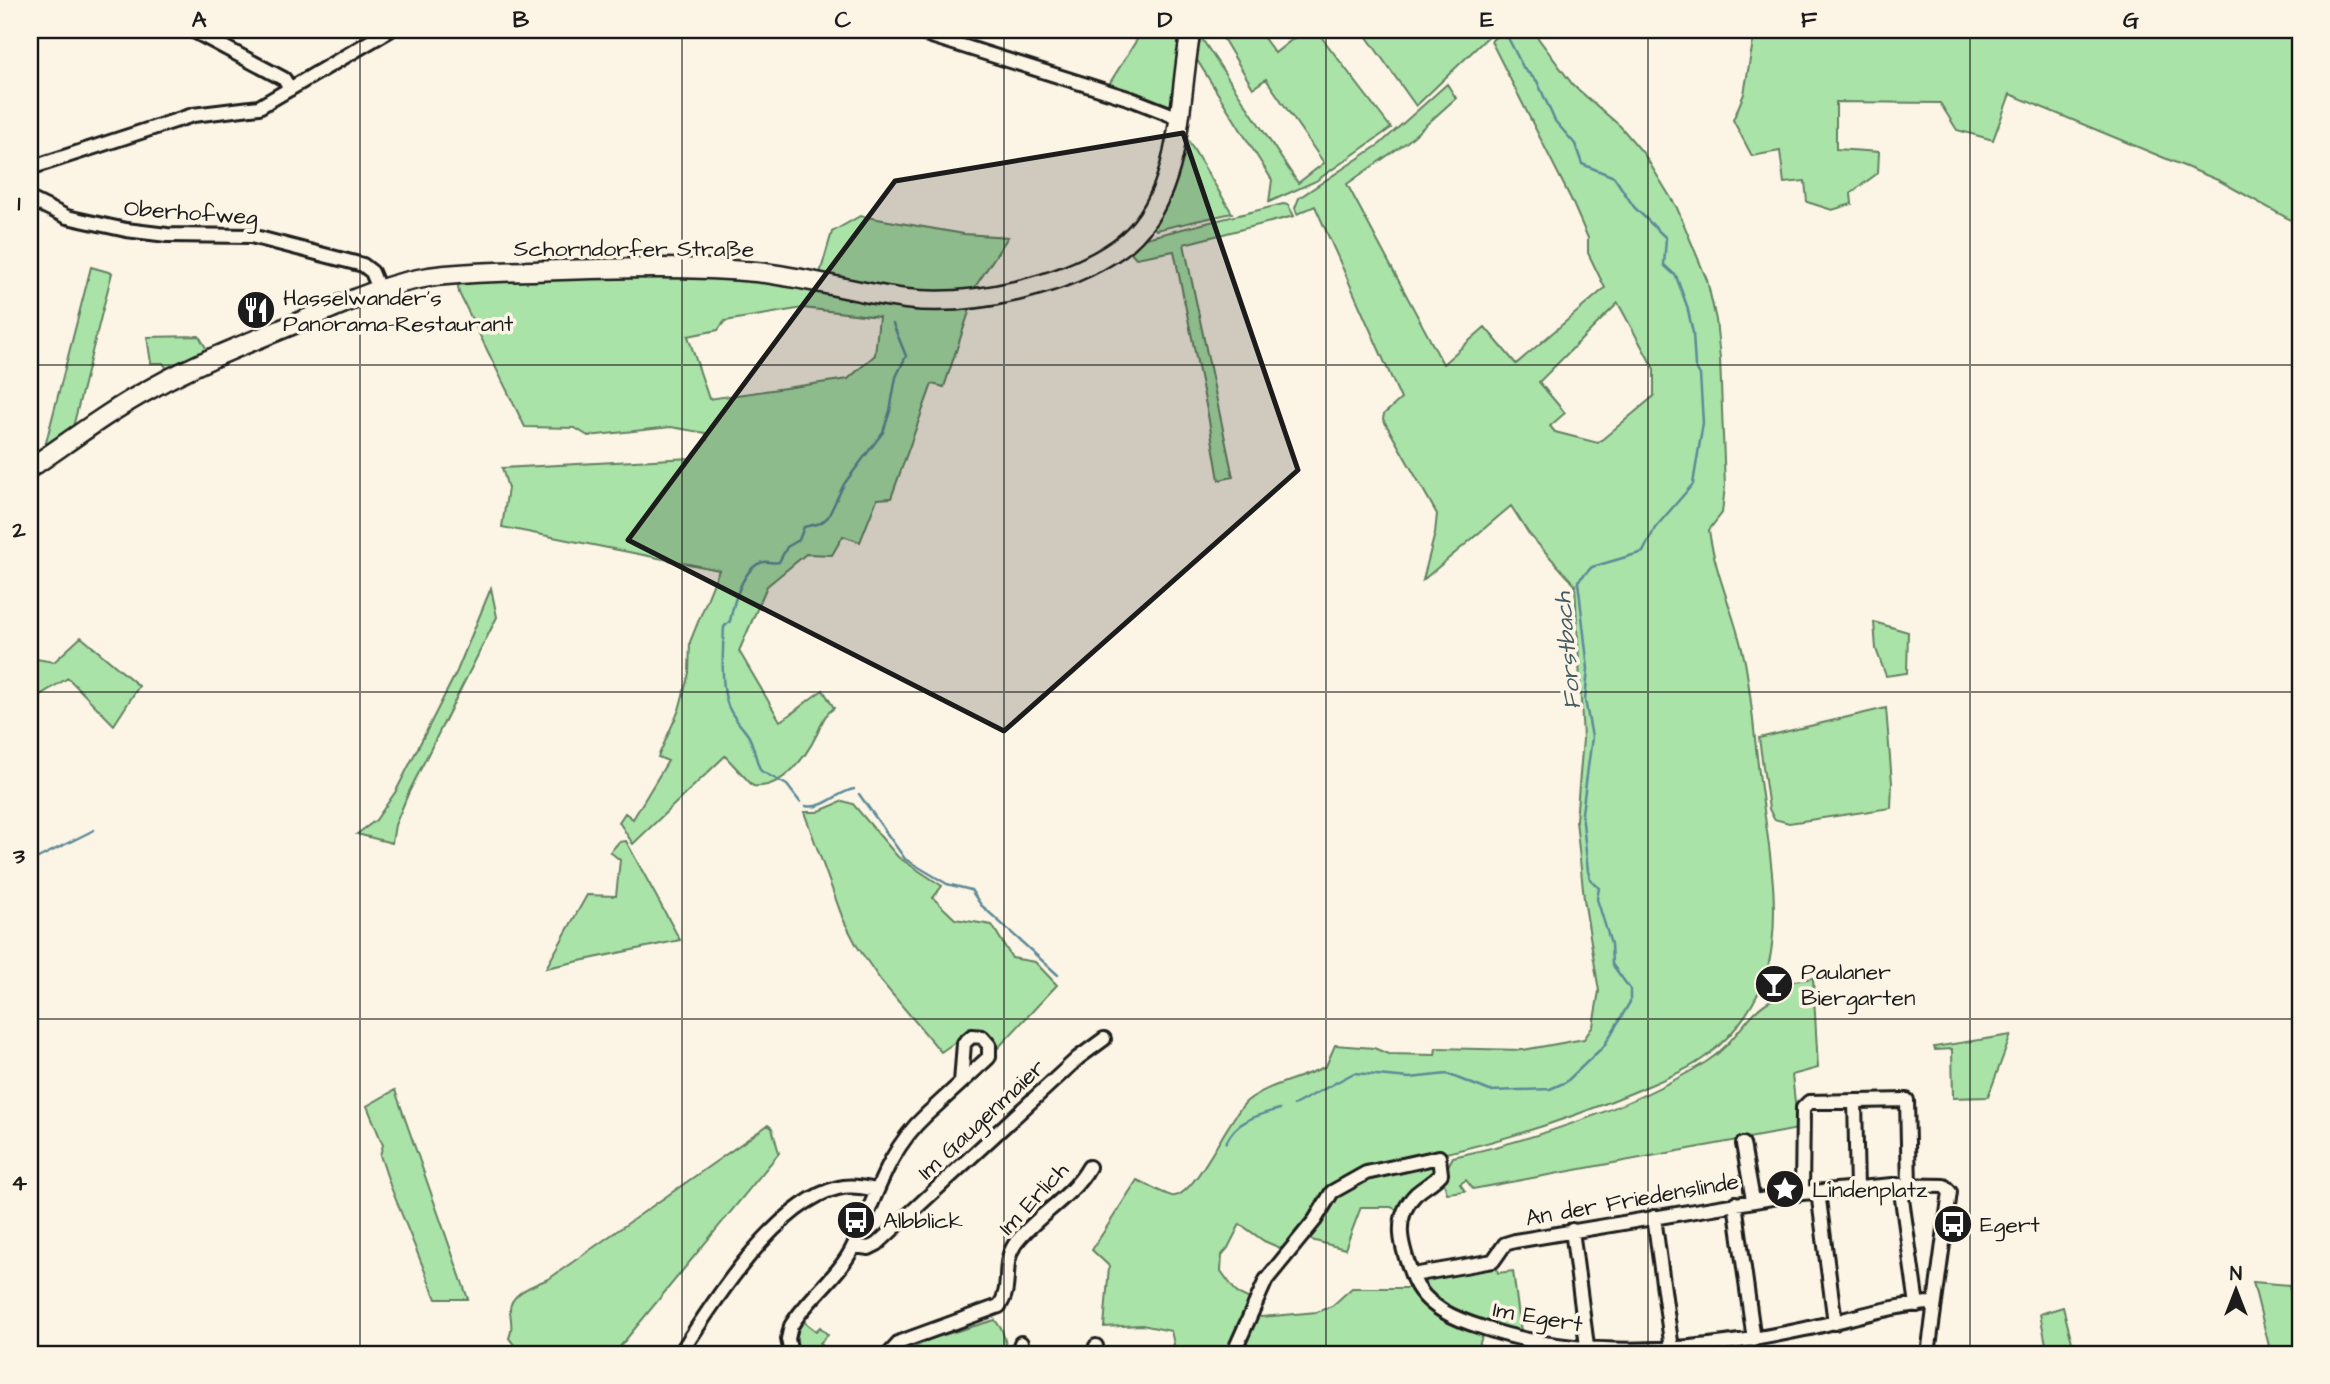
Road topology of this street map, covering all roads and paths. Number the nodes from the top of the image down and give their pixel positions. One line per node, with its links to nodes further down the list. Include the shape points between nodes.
1 (192, 30): 5 (street, via 284,79)
2 (390, 30): 5 (street)
3 (912, 30): 6 (street)
4 (1191, 30): 6 (main road, Schorndorfer Straße)
5 (290, 89): 7 (street, via 254,108 193,116)
6 (1177, 117): 9 (main road, Schorndorfer Straße, via 1162,194 1135,234 1084,267 998,294 925,301 775,274 669,269 456,274)
7 (30, 168)
8 (30, 199): 9 (street, Oberhofweg, via 67,217 139,233 239,235 283,242 363,265 372,272)
9 (379, 289): 10 (main road, Schorndorfer Straße, via 163,382)
10 (30, 468)
11 (1104, 1039): 25 (street, Im Gaugenmaier, via 877,1244)
12 (961, 1083): 18 (street, via 902,1140)
13 (1855, 1101): 16 (street, via 1907,1100); 17 (street); 20 (street, via 1803,1106)
14 (1743, 1144): 21 (street)
15 (1089, 1167): 35 (street, Im Erlich, via 1078,1184 1012,1248 1004,1299 989,1312 900,1342)
16 (1905, 1185): 17 (street, An der Friedenslinde); 27 (street, An der Friedenslinde, via 1944,1186 1950,1192); 28 (street)
17 (1857, 1189): 19 (street, An der Friedenslinde)
18 (875, 1190): 25 (street); 33 (street, via 833,1189 781,1224 733,1273)
19 (1818, 1192): 20 (street, An der Friedenslinde); 29 (street)
20 (1802, 1193): 21 (street, An der Friedenslinde)
21 (1753, 1200): 22 (street, An der Friedenslinde)
22 (1735, 1203): 23 (street, An der Friedenslinde); 30 (street)
23 (1654, 1217): 24 (street, An der Friedenslinde); 32 (street)
24 (1572, 1230): 26 (street, An der Friedenslinde, via 1508,1242 1493,1261); 31 (street)
25 (854, 1246): 34 (street, via 793,1322)
26 (1413, 1276): 31 (street, Im Egert, via 1427,1301 1471,1324 1524,1339); 36 (street, Im Egert, via 1401,1242 1402,1214 1441,1174 1439,1157 1366,1173 1332,1192 1266,1280)
27 (1935, 1303): 28 (street, Im Egert); 37 (street)
28 (1917, 1305): 29 (street, Im Egert)
29 (1835, 1323): 30 (street, Im Egert)
30 (1754, 1340): 32 (street, Im Egert)
31 (1587, 1346): 32 (street, Im Egert)
32 (1672, 1349)
33 (680, 1354)
34 (791, 1354)
35 (888, 1354)
36 (1233, 1354)
37 (1928, 1354)

